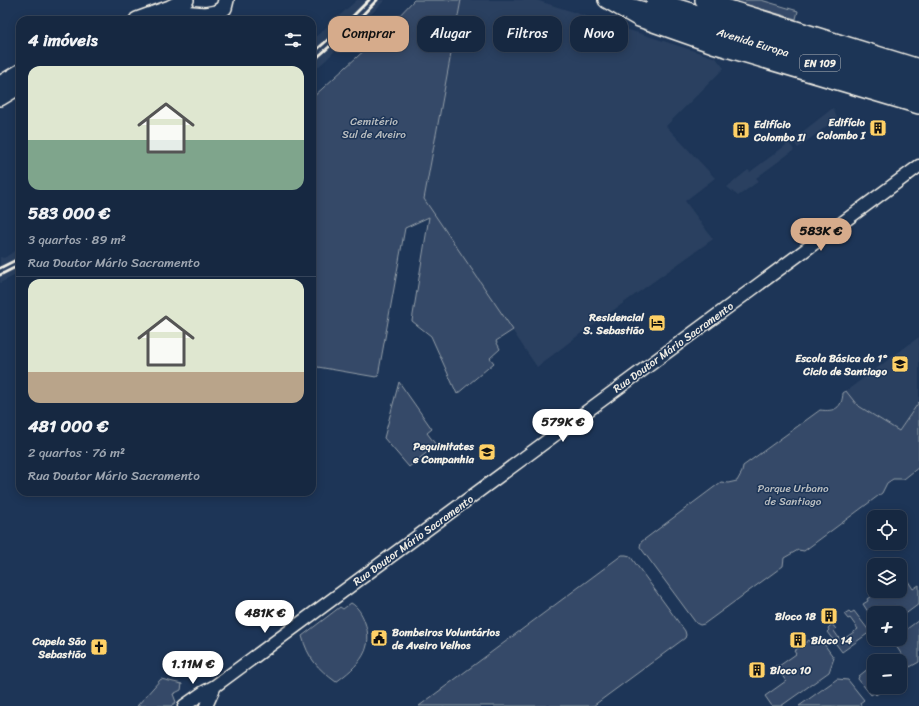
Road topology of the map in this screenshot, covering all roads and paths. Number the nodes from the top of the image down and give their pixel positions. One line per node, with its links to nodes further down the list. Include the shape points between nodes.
1 (186, 0): 9 (main road)
2 (198, 0): 8 (main road, via 197,7)
3 (606, 0): 18 (main road, via 639,19 706,42)
4 (611, 0): 16 (main road, Avenida Europa / EN 109)
5 (654, 0): 13 (main road, Avenida Europa / EN 109)
6 (703, 0): 11 (main road)
7 (225, 4): 8 (main road, via 216,14)
8 (205, 15): 10 (main road, via 181,12)
9 (148, 16)
10 (172, 16)
11 (919, 67)
12 (16, 74): 14 (main road)
13 (919, 79)
14 (0, 84)
15 (16, 88): 17 (main road)
16 (919, 92)
17 (0, 98)
18 (919, 106)
19 (919, 166): 20 (street, Rua Doutor Mário Sacramento)
20 (216, 686): 21 (street, Rua Doutor Mário Sacramento); 22 (street, Rua Doutor Mário Sacramento)
21 (184, 706)
22 (206, 706)

